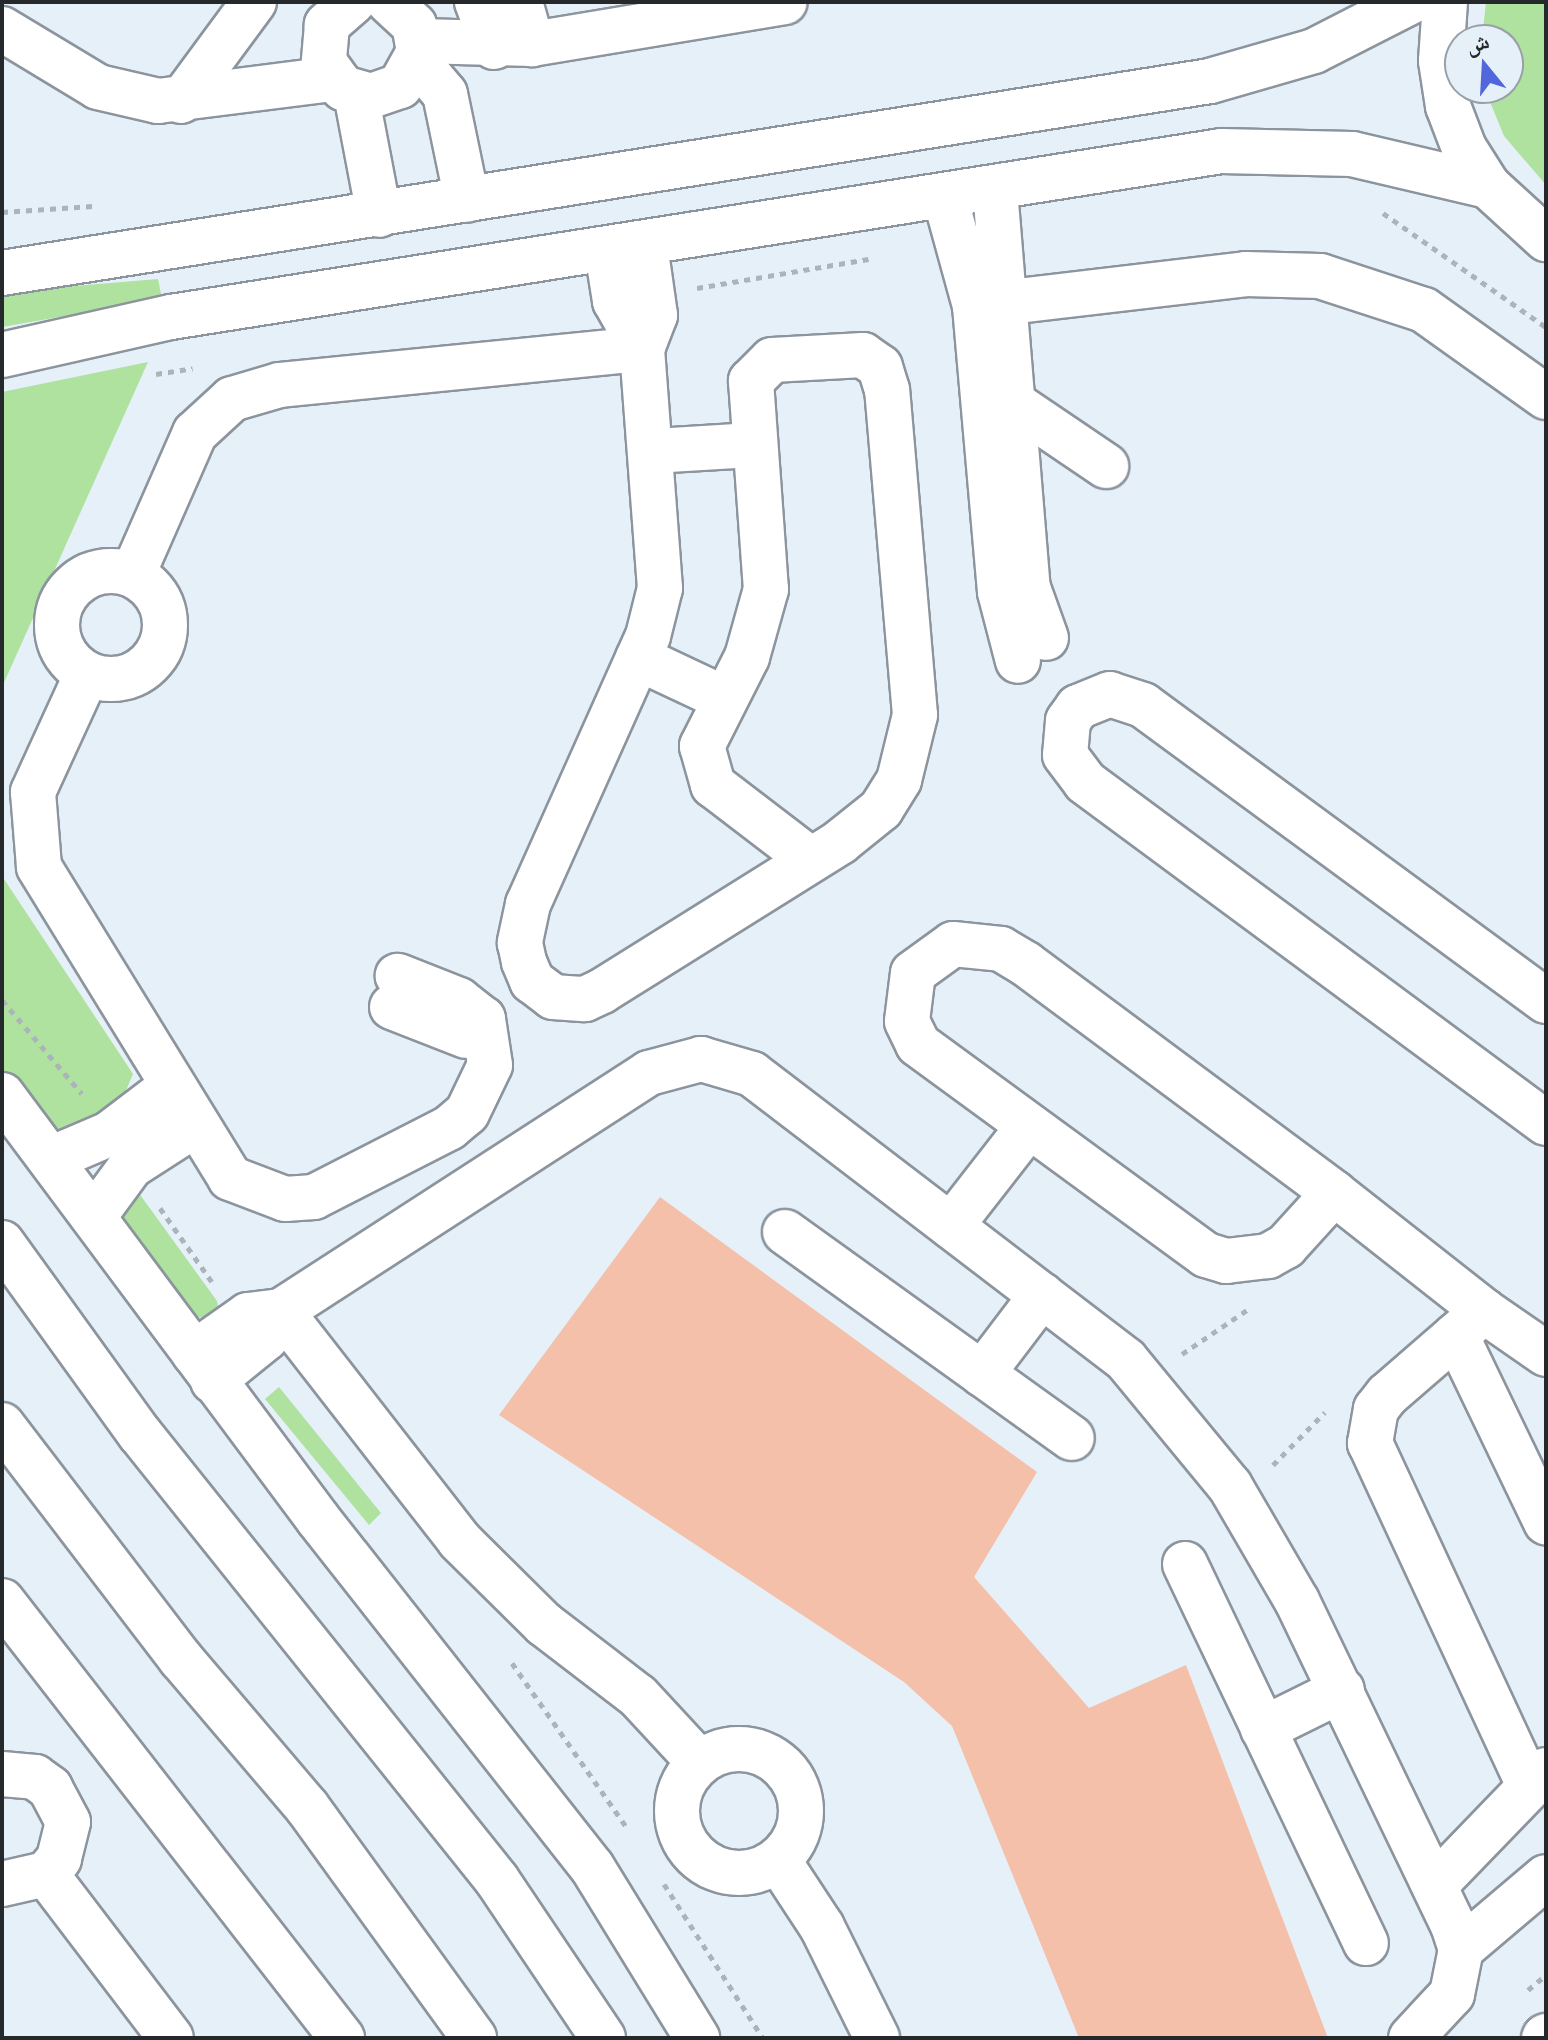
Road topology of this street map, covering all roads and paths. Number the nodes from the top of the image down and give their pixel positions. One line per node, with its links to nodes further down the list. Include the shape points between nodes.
1 (254, 2): 13 (street)
2 (353, 2): 12 (street, via 327,25 321,43)
3 (389, 2): 11 (street, via 404,12)
4 (477, 2): 10 (street)
5 (520, 2): 10 (street)
6 (785, 2): 10 (street)
7 (1410, 2): 17 (street, via 1314,51 1210,81)
8 (1445, 2): 14 (street, via 1441,61 1448,106)
9 (2, 29): 13 (street, via 98,87)
10 (513, 45): 11 (street)
11 (418, 51): 12 (street, via 400,86 371,96); 17 (street, via 445,94)
12 (345, 86): 13 (street); 21 (street)
13 (181, 101)
14 (1488, 186): 15 (street, via 1352,154 1265,149); 22 (street)
15 (995, 190): 16 (street); 27 (street)
16 (945, 197): 23 (street); 27 (street)
17 (467, 200): 21 (street)
18 (105, 205): 20 (path)
19 (1377, 210): 28 (path)
20 (2, 212)
21 (379, 215): 25 (street)
22 (1546, 239)
23 (626, 248): 26 (street); 29 (street, via 615,301); 30 (street, via 171,317)
24 (885, 257): 26 (path)
25 (2, 273)
26 (654, 296): 29 (street, via 655,315)
27 (990, 304): 33 (street, via 1246,274 1320,276 1424,310); 34 (street); 34 (street, via 1000,592 1032,649)
28 (1546, 327)
29 (642, 349): 36 (street); 38 (street, via 280,385 232,399 195,433)
30 (2, 355)
31 (211, 365): 32 (path)
32 (151, 374)
33 (1546, 397)
34 (1016, 405): 37 (street)
35 (751, 445): 36 (street); 41 (street, via 766,589 756,635); 42 (street, via 751,381 772,360 863,355 885,377 915,715 911,748 881,809)
36 (653, 451): 39 (street, via 660,588)
37 (1106, 466)
38 (133, 574): 40 (street, via 92,574 61,602 59,643); 40 (street, via 163,605 161,647 148,665 130,676)
39 (638, 658): 41 (street); 42 (street, via 522,923 520,943 532,981 553,997 585,999)
40 (87, 674): 45 (street, via 41,768 32,842 49,890)
41 (725, 699): 42 (street, via 702,746 706,773 723,794)
42 (811, 860)
43 (395, 992): 48 (street, via 475,1010 489,1034 490,1065 467,1113 449,1128 314,1197 285,1199 230,1178)
44 (1544, 996): 47 (street, via 1143,705 1110,694 1078,707 1068,721 1065,755 1085,782)
45 (171, 1087): 48 (street); 50 (street, via 109,1134)
46 (2, 1095): 50 (street)
47 (1546, 1123)
48 (193, 1126): 52 (street, via 131,1166)
49 (1028, 1127): 51 (street, via 1189,1244 1226,1261 1268,1256 1286,1246); 51 (street, via 918,1044 906,996 913,973 930,954 978,942 1001,949); 53 (street)
50 (53, 1158): 52 (street)
51 (1334, 1193): 58 (street)
52 (95, 1215): 60 (street)
53 (951, 1226): 56 (street); 57 (street, via 752,1074 727,1063 674,1062)
54 (785, 1232): 61 (street)
55 (2, 1243): 83 (street, via 140,1434 497,1880)
56 (1042, 1295): 61 (street); 67 (street, via 1126,1360 1191,1434 1265,1541)
57 (281, 1311): 60 (street, via 248,1315); 69 (street, via 459,1540 534,1615 638,1696)
58 (1470, 1323): 59 (street); 64 (street); 71 (street, via 1376,1409 1370,1443)
59 (1546, 1354)
60 (203, 1367): 79 (street, via 592,1867)
61 (982, 1374): 63 (street)
62 (2, 1425): 82 (street, via 181,1659 307,1807)
63 (1072, 1438)
64 (1546, 1522)
65 (1185, 1564): 68 (street)
66 (2, 1601): 81 (street)
67 (1342, 1690): 68 (street); 76 (street)
68 (1263, 1729): 77 (street)
69 (700, 1763): 72 (street, via 686,1778 677,1814 691,1850 723,1871 760,1869); 72 (street, via 736,1749 774,1758 788,1772 798,1789 800,1818)
70 (2, 1774): 73 (street, via 35,1777 62,1803 67,1841)
71 (1538, 1779): 76 (street)
72 (778, 1860): 84 (street, via 822,1927)
73 (46, 1874): 75 (street); 80 (street)
74 (1546, 1877): 78 (street)
75 (2, 1884)
76 (1435, 1885): 78 (street)
77 (1366, 1943)
78 (1461, 1949): 85 (street, via 1452,1994)
79 (686, 2027)
80 (171, 2038)
81 (342, 2038)
82 (474, 2038)
83 (603, 2038)
84 (877, 2038)
85 (1411, 2038)

